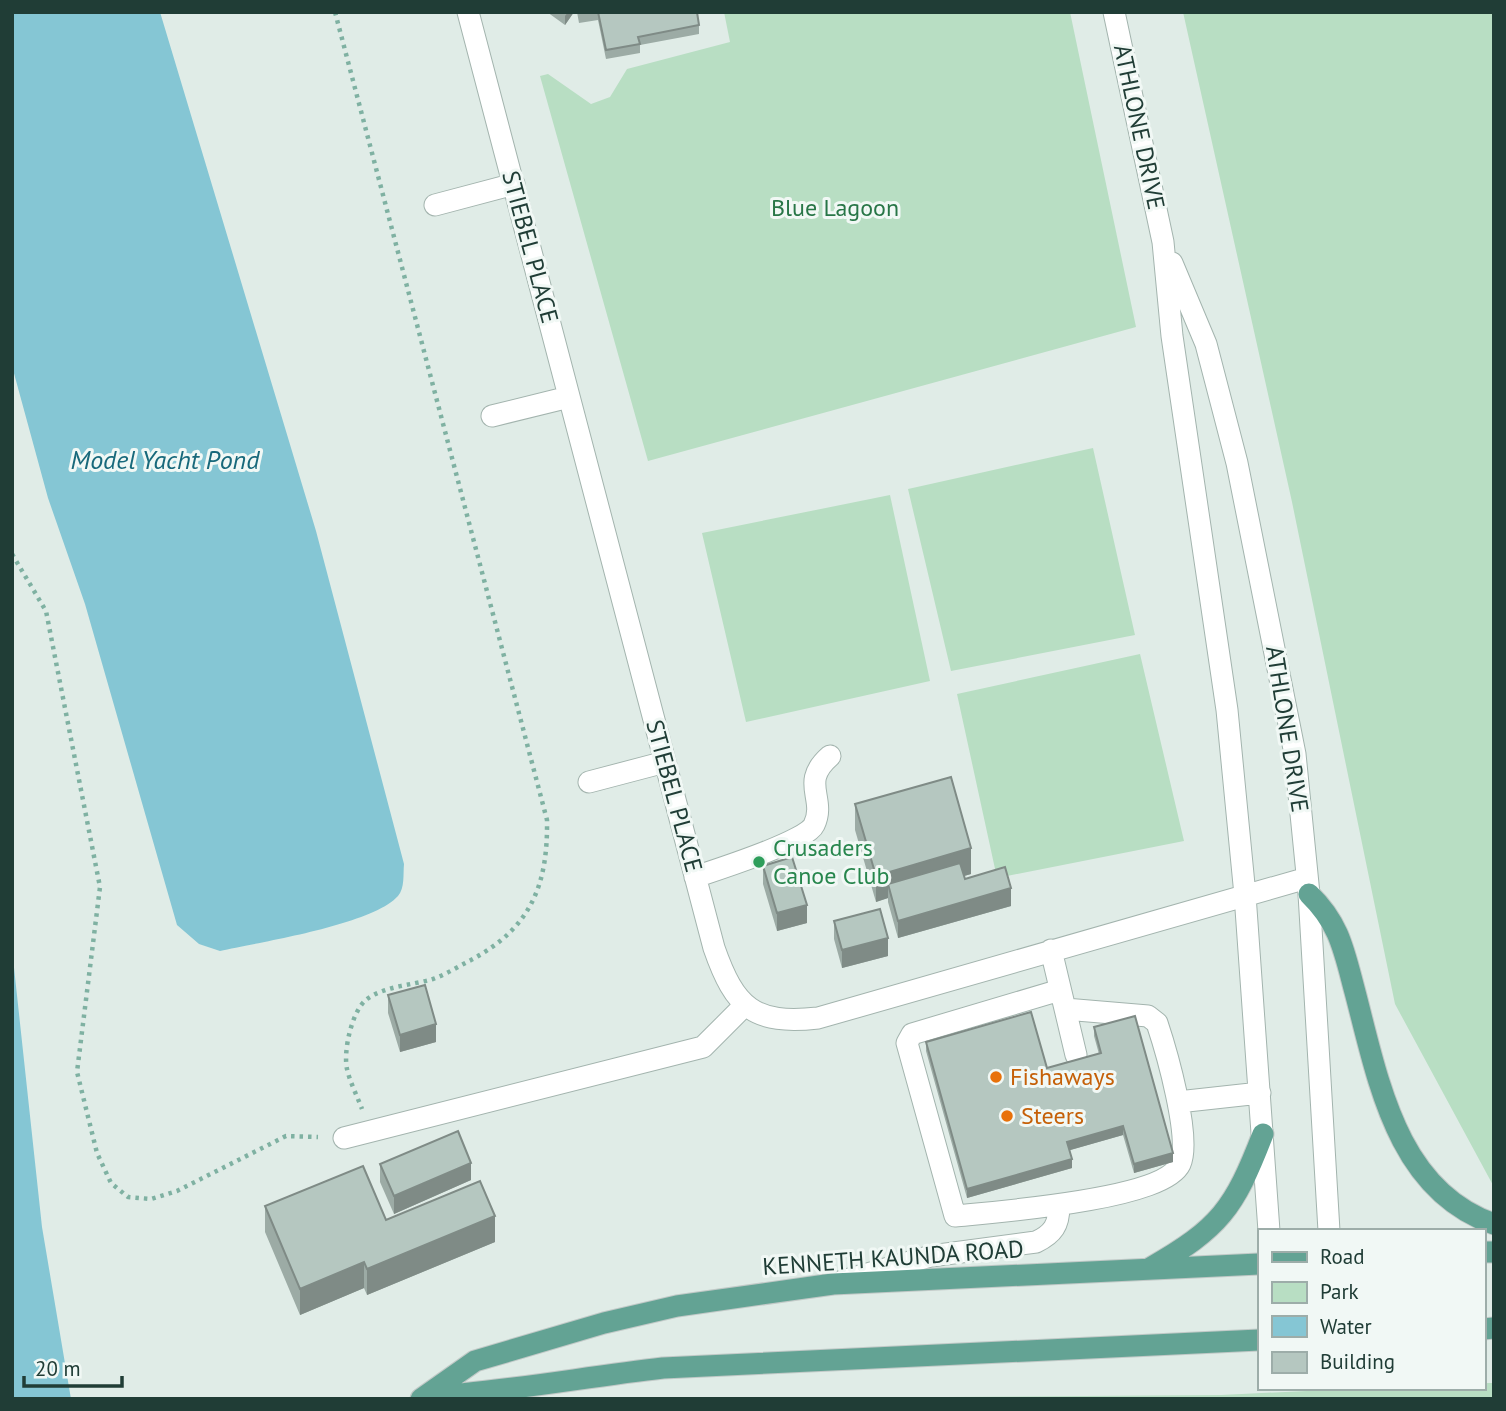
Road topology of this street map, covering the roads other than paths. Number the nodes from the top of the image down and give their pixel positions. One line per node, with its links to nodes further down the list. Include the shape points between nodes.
1 (468, 12): 3 (street, STIEBEL PLACE)
2 (1114, 12): 5 (street, ATHLONE DRIVE)
3 (514, 184): 4 (street); 6 (street, STIEBEL PLACE)
4 (435, 205)
5 (1163, 242): 12 (street, ATHLONE DRIVE, via 1206,344 1237,463 1295,754); 13 (street, ATHLONE DRIVE, via 1172,336 1227,710)
6 (569, 397): 7 (street); 9 (street, STIEBEL PLACE)
7 (492, 416)
8 (830, 756): 11 (street, via 813,778 817,815 813,828 772,849)
9 (665, 762): 10 (street); 11 (street, STIEBEL PLACE)
10 (589, 782)
11 (695, 877): 16 (street, STIEBEL PLACE, via 725,981)
12 (1308, 886): 13 (street); 23 (main road, via 1340,935 1377,1075 1400,1141 1441,1191); 25 (street, ATHLONE DRIVE)
13 (1245, 895): 14 (street); 18 (street, ATHLONE DRIVE)
14 (1051, 950): 15 (street); 16 (street, via 818,1018 790,1021 763,1017)
15 (1063, 1000): 17 (street); 19 (street, via 1148,1016 1157,1023); 22 (street, via 912,1034 907,1043 955,1216)
16 (744, 1006): 21 (street, via 703,1047)
17 (1076, 1055)
18 (1260, 1093): 19 (street); 20 (street, ATHLONE DRIVE)
19 (1178, 1102): 22 (street, via 1184,1151 1173,1173 1094,1200)
20 (1263, 1134): 24 (street, ATHLONE DRIVE); 27 (main road, via 1243,1187 1228,1208 1193,1243)
21 (344, 1138)
22 (1059, 1206): 28 (street, via 1059,1222 1036,1242 931,1256)
23 (1494, 1224)
24 (1269, 1229)
25 (1329, 1229)
26 (1258, 1265): 27 (main road, KENNETH KAUNDA ROAD)
27 (1145, 1271): 28 (main road, KENNETH KAUNDA ROAD)
28 (833, 1284): 30 (main road, KENNETH KAUNDA ROAD, via 677,1306 581,1329 475,1361)
29 (1258, 1340): 30 (main road, KENNETH KAUNDA ROAD, via 663,1368)
30 (422, 1398)

